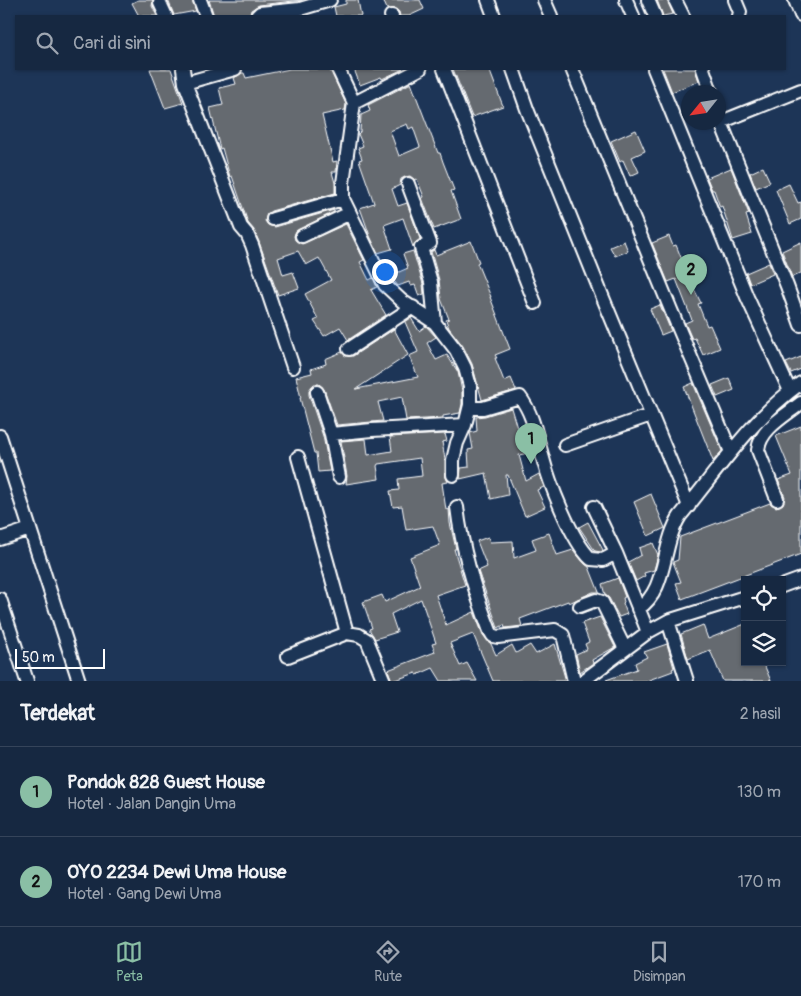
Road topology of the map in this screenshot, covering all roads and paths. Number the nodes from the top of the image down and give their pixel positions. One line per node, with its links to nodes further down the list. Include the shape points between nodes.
1 (200, 0): 13 (street)
2 (330, 0): 11 (street)
3 (488, 0): 15 (street)
4 (544, 0): 16 (street)
5 (626, 0): 17 (street)
6 (648, 0): 18 (street)
7 (675, 0): 19 (street)
8 (734, 0): 20 (street)
9 (795, 0): 21 (street)
10 (160, 3): 12 (street)
11 (298, 5): 14 (street)
12 (166, 15)
13 (206, 15)
14 (258, 15)
15 (494, 15)
16 (551, 15)
17 (633, 15)
18 (655, 15)
19 (682, 15)
20 (739, 15)
21 (801, 15)
22 (183, 70): 31 (street)
23 (227, 70): 31 (street)
24 (338, 70): 34 (street)
25 (418, 70): 34 (street)
26 (444, 70): 42 (street)
27 (513, 70): 53 (street)
28 (572, 70): 58 (street)
29 (654, 70): 49 (street)
30 (703, 70): 32 (street)
31 (185, 83): 47 (street, via 240,227 252,245)
32 (709, 85)
33 (801, 90): 35 (street)
34 (354, 102): 38 (street)
35 (726, 116)
36 (725, 130): 45 (street)
37 (408, 184): 44 (street, via 430,242 421,248 431,282)
38 (343, 199): 39 (street); 40 (street)
39 (350, 213): 41 (street); 43 (street, via 385,285)
40 (273, 219)
41 (302, 236)
42 (535, 303)
43 (413, 307): 44 (street); 46 (street)
44 (436, 323): 52 (street, via 465,368 470,386)
45 (801, 325)
46 (349, 349)
47 (293, 367)
48 (801, 383): 49 (street)
49 (790, 391): 58 (street)
50 (317, 392): 55 (street)
51 (801, 403): 62 (street, via 763,434 758,442 758,450)
52 (470, 405): 54 (street); 68 (street, via 483,408 520,397 532,416 542,457 557,497 582,548 597,561)
53 (651, 415): 57 (street); 63 (street)
54 (465, 425): 55 (street); 60 (street, via 457,443)
55 (331, 434): 61 (street)
56 (0, 436): 66 (street)
57 (565, 445)
58 (731, 452): 63 (street)
59 (298, 458): 76 (street)
60 (453, 475)
61 (339, 476)
62 (777, 499)
63 (689, 506): 74 (street, via 674,526 660,576)
64 (458, 507): 82 (street, via 462,542 473,587 493,636 559,631 563,635)
65 (594, 507): 68 (street)
66 (30, 529): 67 (street); 80 (street)
67 (0, 539)
68 (616, 553): 74 (street)
69 (801, 579): 70 (street)
70 (786, 585)
71 (741, 598): 75 (street)
72 (0, 599): 79 (street)
73 (580, 606): 77 (street, via 596,600 602,602)
74 (642, 620): 75 (street); 77 (street)
75 (668, 621): 84 (street)
76 (347, 633): 78 (street); 81 (street, via 368,640)
77 (625, 649): 83 (street)
78 (288, 656)
79 (27, 681)
80 (79, 681)
81 (384, 681)
82 (574, 681)
83 (583, 681)
84 (687, 681)

